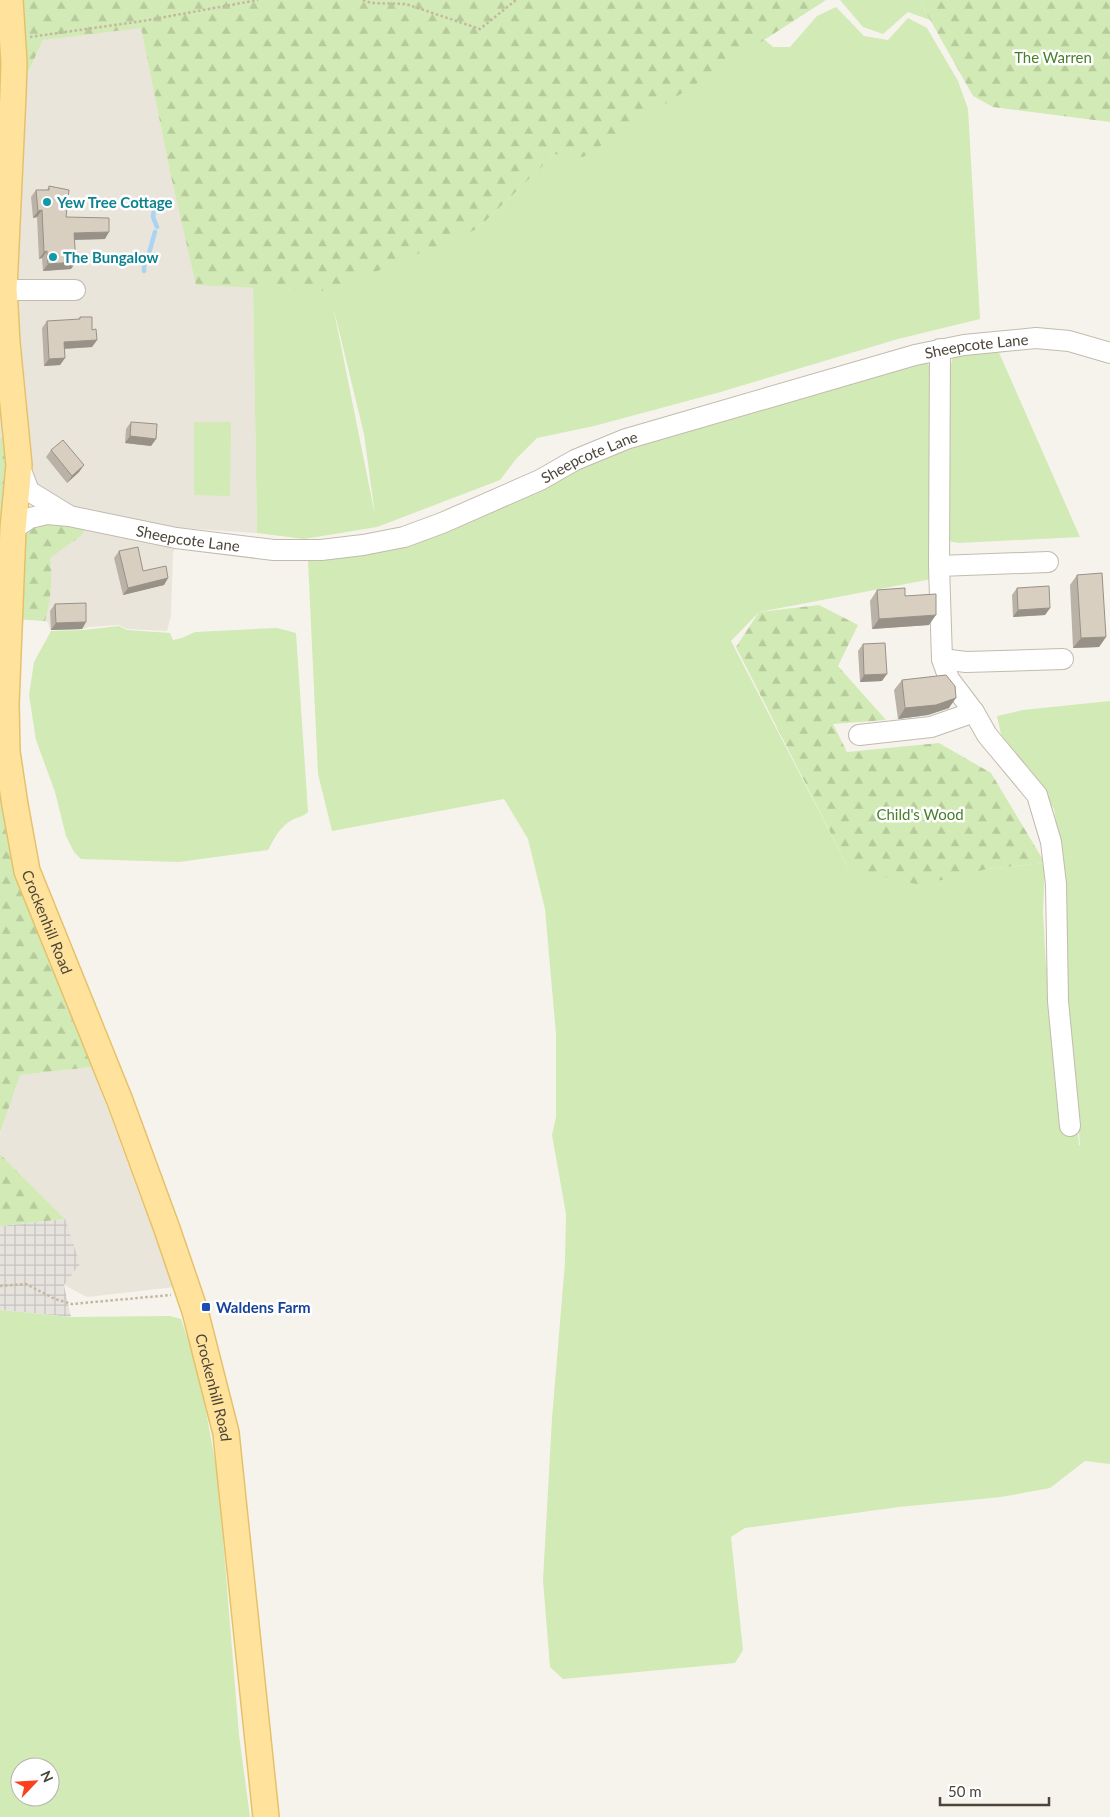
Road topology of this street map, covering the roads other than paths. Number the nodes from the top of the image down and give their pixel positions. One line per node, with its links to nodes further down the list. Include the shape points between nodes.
1 (10, 0): 2 (main road, Crockenhill Road, via 13,94)
2 (2, 289): 3 (street); 4 (main road, Crockenhill Road)
3 (75, 290)
4 (3, 318): 7 (main road, Crockenhill Road)
5 (940, 349): 6 (street, Sheepcote Lane, via 1036,338 1069,341); 8 (street, Sheepcote Lane, via 626,439 575,460 540,480 404,537 321,550 274,550 176,538); 11 (street)
6 (1110, 353)
7 (19, 465): 8 (street, Sheepcote Lane, via 29,491); 9 (main road, Crockenhill Road)
8 (69, 516): 9 (street, Sheepcote Lane, via 47,514 30,518)
9 (13, 529): 17 (main road, Crockenhill Road, via 7,752 27,871 120,1101 188,1292 226,1434)
10 (1048, 562): 11 (street)
11 (940, 566): 12 (street)
12 (942, 659): 13 (street, via 966,662); 14 (street, via 949,678)
13 (1064, 659)
14 (974, 712): 15 (street, via 931,727); 16 (street, via 987,735 1037,795 1051,842 1056,884 1058,1001)
15 (860, 735)
16 (1070, 1126)
17 (266, 1817)

